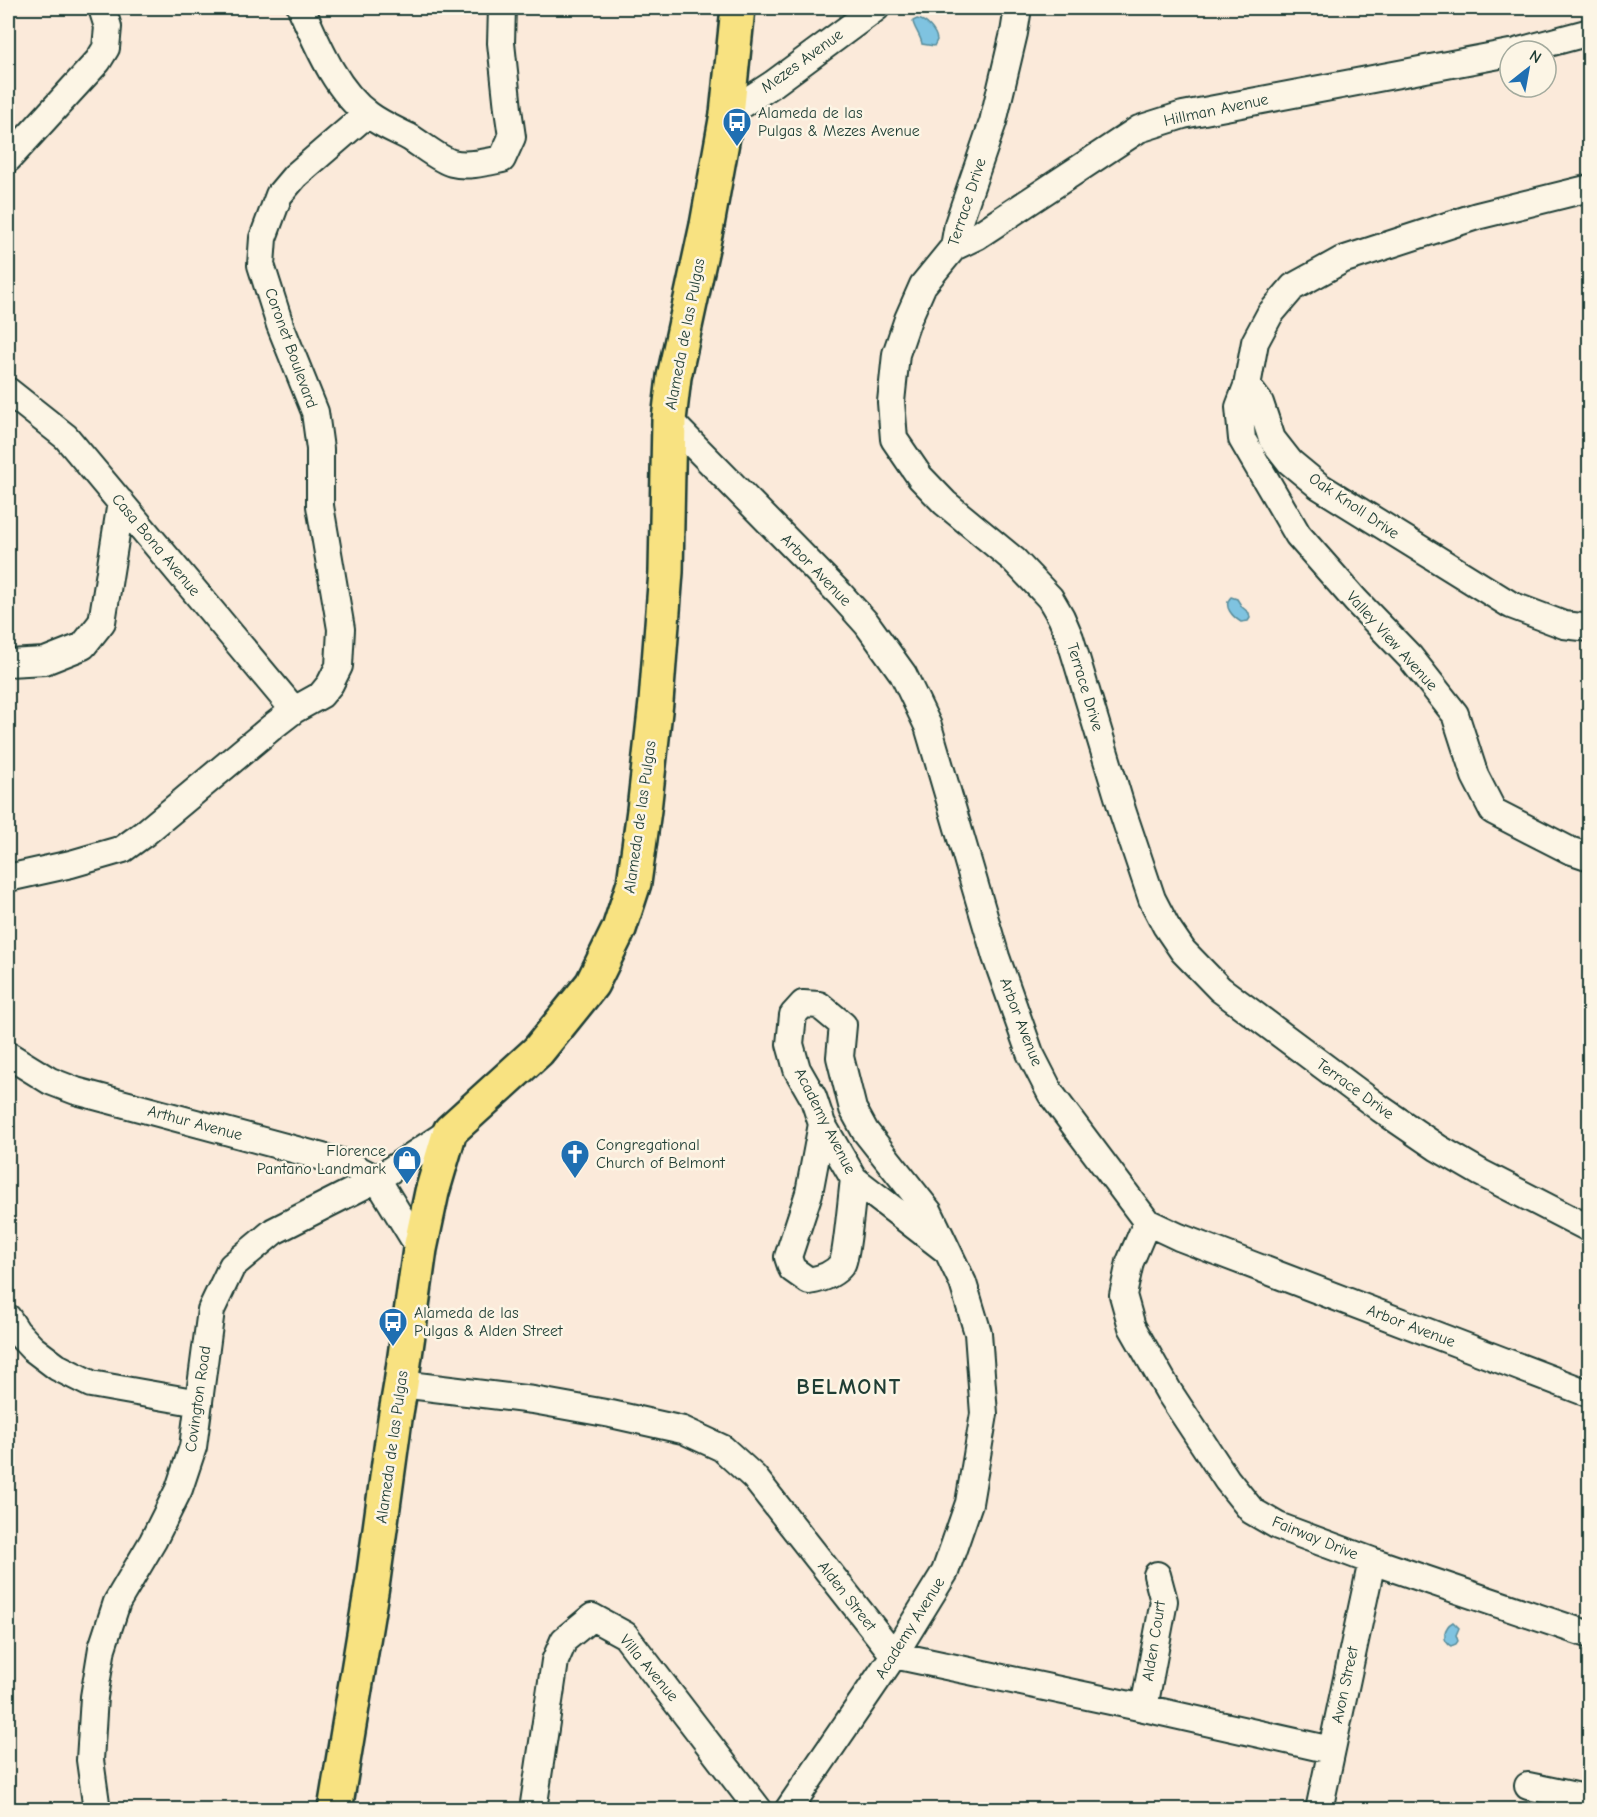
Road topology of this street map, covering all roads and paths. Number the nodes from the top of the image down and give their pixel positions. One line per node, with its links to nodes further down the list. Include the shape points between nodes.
1 (102, 8): 12 (street, via 108,27 102,55)
2 (300, 8): 10 (street, via 340,85)
3 (502, 8): 10 (street, via 501,44 512,136 502,159 451,163)
4 (738, 8): 11 (main road, Alameda de las Pulgas)
5 (876, 8): 11 (street, Mezes Avenue)
6 (1018, 8): 14 (street, Terrace Drive, via 993,122 958,224)
7 (1590, 32): 8 (street)
8 (1558, 41)
9 (1498, 55): 14 (street, Hillman Avenue, via 1183,115 1139,129)
10 (367, 114): 21 (street, Coronet Boulevard, via 295,176 279,195 263,238 261,265 315,412 321,506 341,629 339,666 330,684 321,695)
11 (727, 114): 17 (main road, Alameda de las Pulgas, via 674,377)
12 (8, 159)
13 (1590, 188): 15 (street, via 1465,219 1342,260 1293,287 1270,314 1255,342)
14 (954, 248): 30 (street, Terrace Drive, via 923,285 896,354 891,402 894,439 920,477 1014,560 1050,598 1061,617 1152,899 1172,935 1220,989 1381,1109 1481,1173)
15 (1247, 386): 19 (street, Oak Knoll Drive, via 1260,403 1272,439 1290,462 1318,486 1511,605 1564,625); 22 (street, Valley View Avenue, via 1239,407 1242,439 1298,535 1410,657 1455,714 1475,776 1493,811)
16 (8, 391): 18 (street, Casa Bona Avenue, via 66,436)
17 (669, 420): 26 (main road, Alameda de las Pulgas, via 664,596 656,702 634,884 619,929 592,984 538,1051); 29 (street, Arbor Avenue, via 840,594 903,674 928,726 996,957 1030,1053 1051,1094)
18 (121, 502): 20 (street, via 102,622 83,646 45,661); 21 (street, Casa Bona Avenue)
19 (1590, 628)
20 (8, 663)
21 (294, 710): 23 (street, Coronet Boulevard, via 123,849)
22 (1590, 857)
23 (8, 878)
24 (8, 1055): 27 (street, Arthur Avenue, via 50,1081 76,1090 345,1163)
25 (822, 1124): 28 (street, Academy Avenue); 28 (street, via 809,1193 788,1257 792,1269 809,1281 822,1279 843,1263); 32 (street, Academy Avenue, via 790,1044 792,1015 802,1004 819,1005 843,1025 840,1057 853,1109 865,1131 929,1212)
26 (450, 1131): 27 (street, Covington Road); 31 (main road, Alameda de las Pulgas)
27 (377, 1179): 31 (street); 36 (street, Covington Road, via 274,1231 232,1266 211,1310)
28 (854, 1179): 32 (street, Academy Avenue)
29 (1147, 1222): 35 (street, Arbor Avenue); 37 (street, Fairway Drive, via 1130,1262 1123,1295 1132,1327 1201,1441 1252,1511 1278,1526)
30 (1590, 1229)
31 (420, 1249): 34 (main road, Alameda de las Pulgas)
32 (946, 1250): 40 (street, Academy Avenue, via 963,1283 978,1333 984,1414 969,1503 945,1572)
33 (8, 1318): 36 (street, via 32,1348 57,1367 91,1384)
34 (401, 1384): 40 (street, Alden Street, via 611,1414 683,1430 722,1448 754,1477); 46 (main road, Alameda de las Pulgas)
35 (1590, 1394)
36 (199, 1403): 45 (street, Covington Road, via 193,1447 180,1489 117,1602 102,1648 90,1760)
37 (1372, 1561): 39 (street, Fairway Drive); 42 (street, Avon Street)
38 (1157, 1575): 41 (street, Alden Court, via 1164,1601)
39 (1590, 1635)
40 (894, 1655): 41 (street); 49 (street, Academy Avenue)
41 (1144, 1708): 42 (street)
42 (1331, 1750): 50 (street, Avon Street)
43 (1528, 1786): 44 (street)
44 (1590, 1799)
45 (97, 1809)
46 (335, 1809)
47 (533, 1809): 48 (street, Villa Avenue, via 555,1661 564,1640 592,1617 625,1635)
48 (759, 1809)
49 (788, 1809)
50 (1319, 1809)

